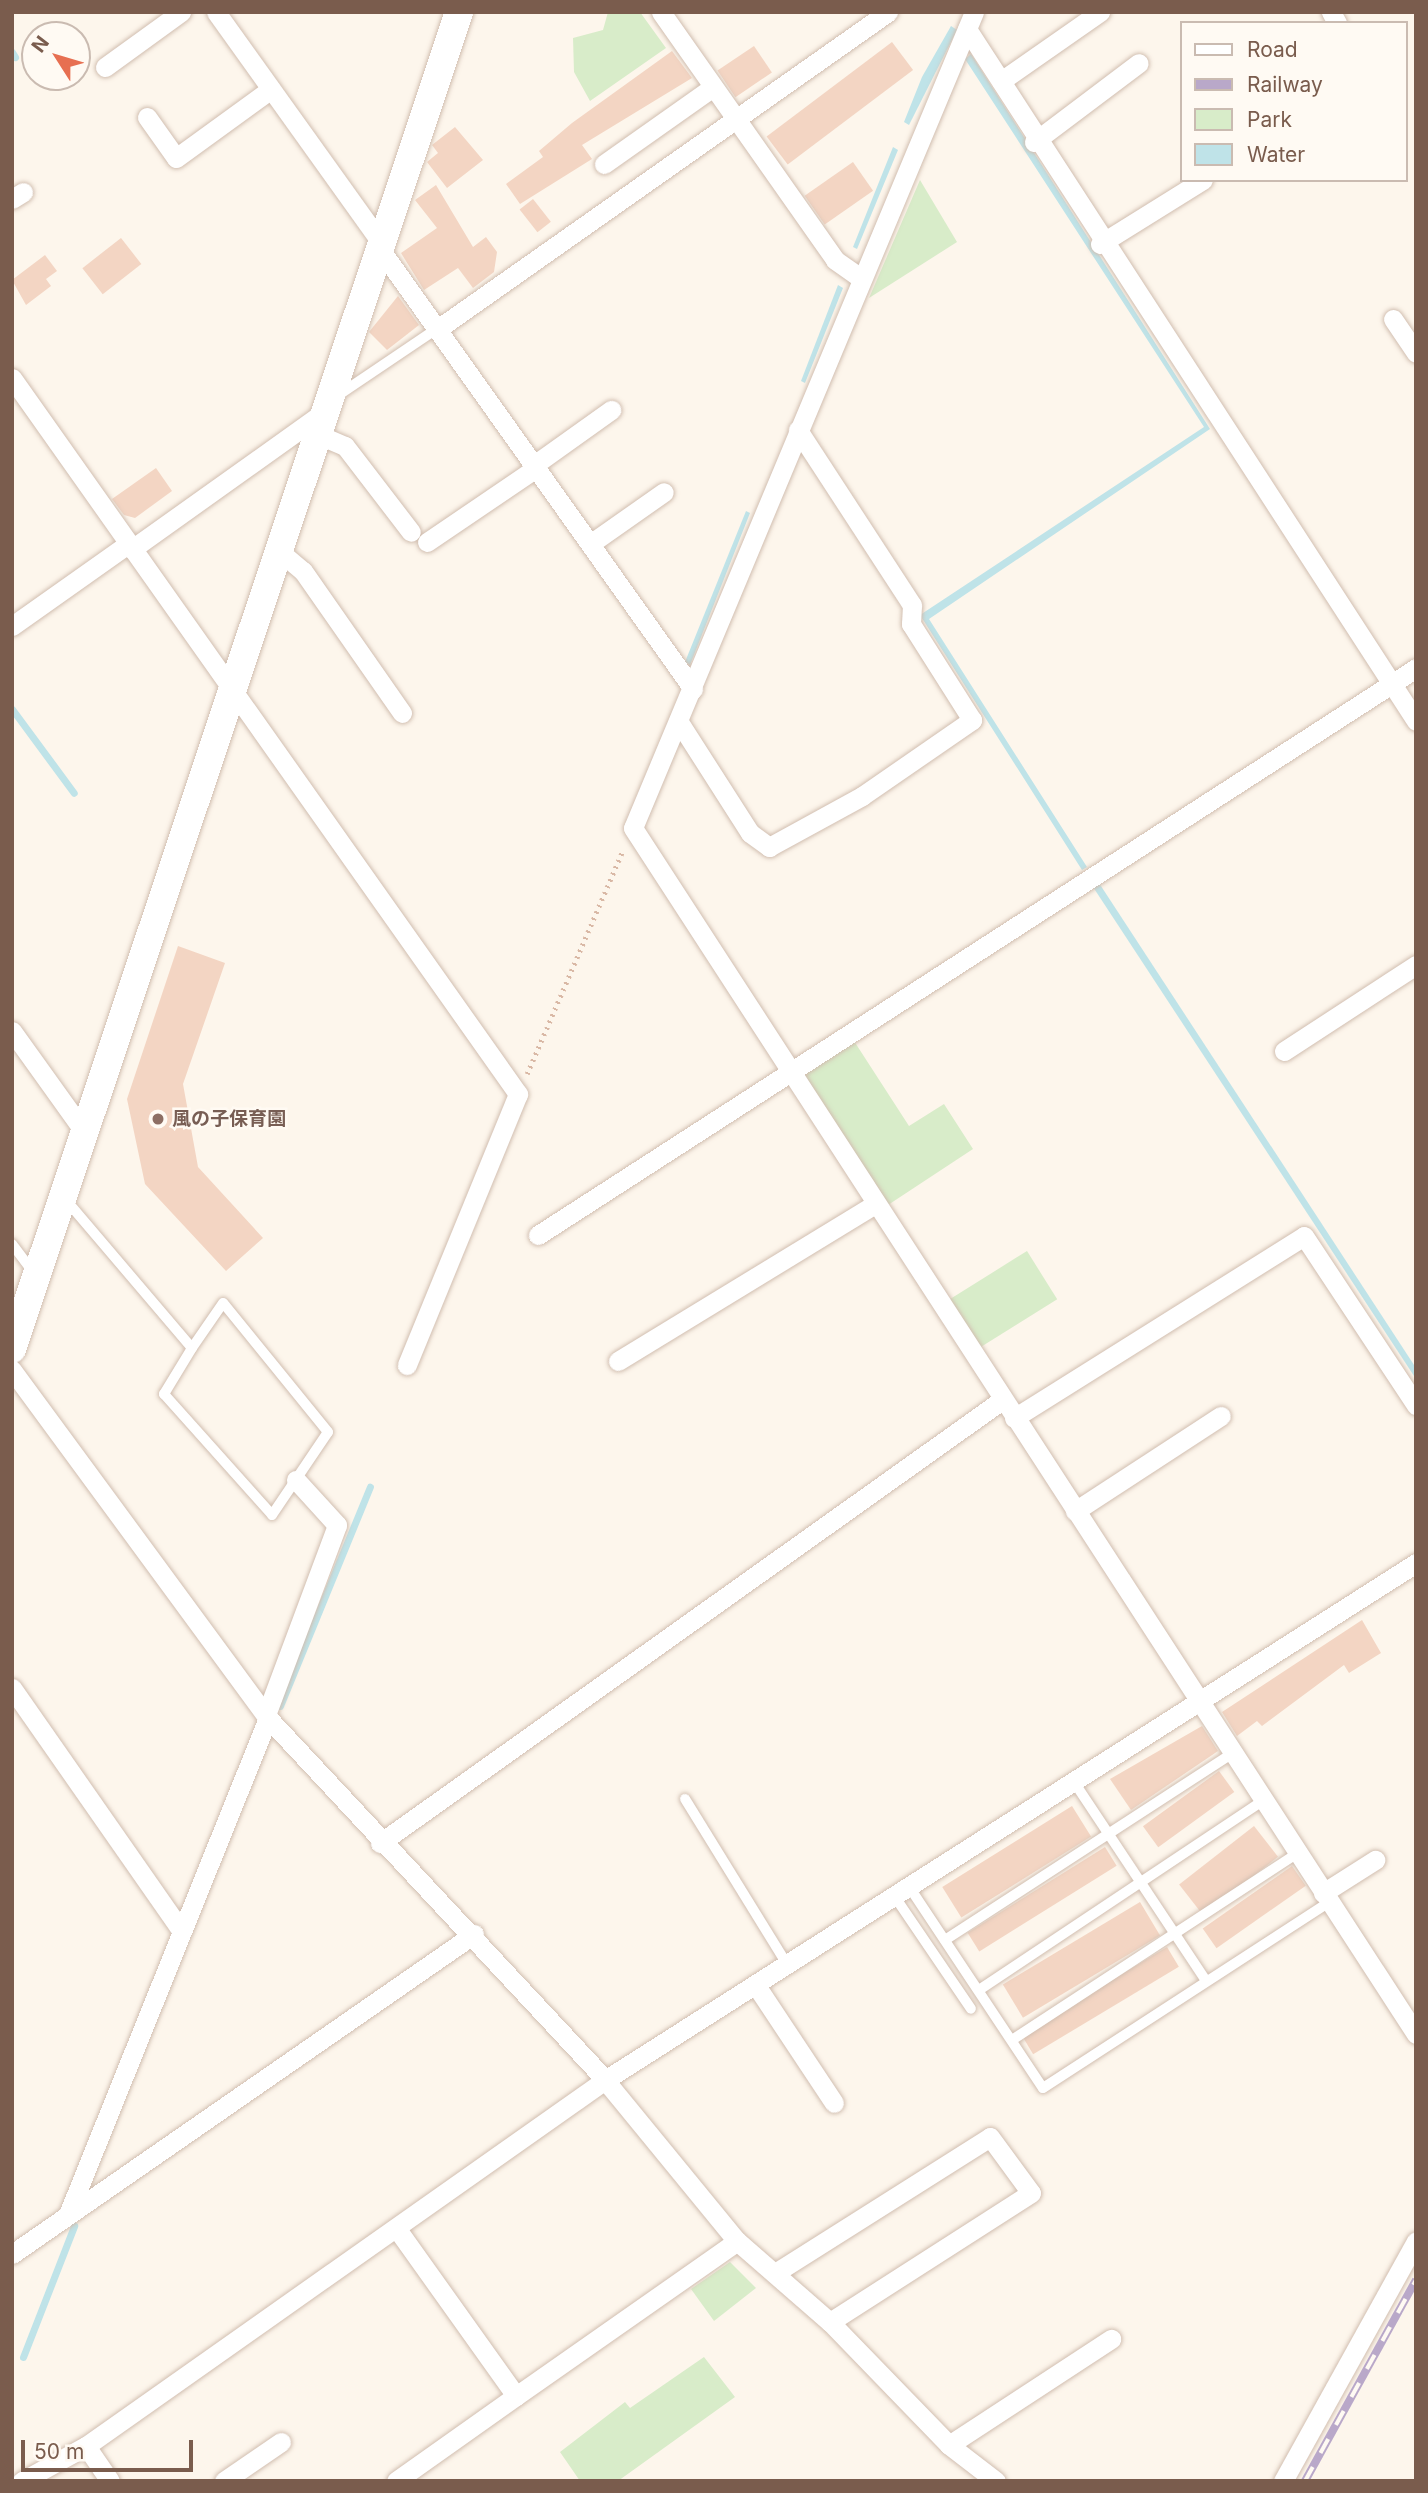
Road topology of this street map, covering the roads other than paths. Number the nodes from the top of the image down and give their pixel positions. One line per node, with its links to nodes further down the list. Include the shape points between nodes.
1 (181, 12): 9 (street)
2 (216, 12): 12 (street)
3 (458, 12): 19 (street)
4 (661, 12): 11 (street)
5 (888, 12): 14 (street)
6 (1100, 12): 10 (street)
7 (970, 21): 10 (street); 20 (street)
8 (1139, 64): 15 (street)
9 (105, 67)
10 (1001, 80): 15 (street)
11 (713, 87): 14 (street); 16 (street)
12 (271, 89): 13 (street, via 176,158); 19 (street)
13 (147, 117)
14 (735, 119): 20 (street, via 835,260); 22 (street)
15 (1034, 142): 18 (street)
16 (604, 164)
17 (1200, 182): 18 (street)
18 (1100, 244): 36 (street)
19 (381, 247): 22 (street); 25 (street)
20 (861, 278): 27 (street)
21 (1393, 319): 23 (street)
22 (439, 328): 25 (lane); 29 (street)
23 (1416, 353)
24 (12, 378): 32 (street)
25 (330, 404): 28 (street); 32 (street)
26 (611, 410): 29 (street)
27 (798, 430): 37 (street); 41 (street, via 912,605 911,624 972,720 862,796 769,847 750,833)
28 (319, 435): 29 (street, via 345,446 419,537); 33 (street)
29 (535, 466): 31 (street)
30 (664, 492): 31 (street)
31 (590, 544): 37 (street)
32 (130, 547): 34 (street); 38 (street)
33 (279, 551): 38 (street); 39 (street, via 303,571)
34 (12, 625)
35 (1416, 668): 36 (street)
36 (1388, 685): 40 (street); 45 (street)
37 (694, 689): 41 (street)
38 (231, 690): 46 (street); 55 (street, via 518,1094)
39 (402, 713)
40 (1416, 721)
41 (679, 722): 45 (street, via 633,828)
42 (1416, 965): 44 (street)
43 (12, 1031): 46 (street)
44 (1284, 1051)
45 (787, 1073): 48 (street); 49 (street)
46 (85, 1133): 47 (street)
47 (64, 1196): 51 (street); 52 (lane)
48 (873, 1205): 54 (street); 57 (street)
49 (538, 1235)
50 (12, 1244): 51 (lane)
51 (36, 1277): 53 (street)
52 (192, 1348): 61 (lane, via 164,1394 272,1515); 61 (lane, via 223,1303 328,1432)
53 (12, 1349)
54 (618, 1362)
55 (407, 1365)
56 (12, 1370): 66 (street)
57 (1002, 1400): 60 (street); 72 (street)
58 (1416, 1405): 60 (street, via 1304,1236)
59 (1221, 1416): 62 (street)
60 (1014, 1418): 62 (street)
61 (296, 1480): 66 (street, via 337,1524)
62 (1074, 1510): 65 (street)
63 (1416, 1563): 65 (street)
64 (12, 1688): 78 (street)
65 (1197, 1704): 67 (street); 68 (street)
66 (267, 1716): 72 (street); 78 (street)
67 (1231, 1754): 70 (street); 71 (lane)
68 (1076, 1785): 71 (lane); 76 (street)
69 (685, 1799): 82 (lane)
70 (1262, 1801): 73 (street); 75 (lane)
71 (1109, 1834): 75 (lane); 81 (lane)
72 (380, 1843): 79 (street)
73 (1297, 1854): 77 (street); 80 (lane)
74 (1375, 1860): 77 (street)
75 (1140, 1881): 80 (lane); 85 (lane)
76 (902, 1893): 81 (lane); 82 (street); 86 (lane)
77 (1326, 1898): 83 (lane); 87 (street)
78 (180, 1929): 91 (street)
79 (474, 1934): 89 (street); 91 (street)
80 (1175, 1934): 83 (lane); 88 (lane)
81 (945, 1940): 85 (lane)
82 (788, 1967): 84 (street)
83 (1206, 1981): 88 (lane, via 1043,2088)
84 (757, 1987): 89 (street); 90 (street)
85 (979, 1990): 88 (lane)
86 (971, 2009)
87 (1416, 2034)
88 (1012, 2040)
89 (605, 2081): 92 (street); 93 (street)
90 (834, 2102)
91 (69, 2212): 95 (street)
92 (397, 2229): 99 (street); 102 (street)
93 (737, 2241): 96 (street); 99 (street)
94 (1416, 2241): 108 (street)
95 (12, 2254)
96 (775, 2273): 97 (street); 97 (street, via 990,2137 1031,2193)
97 (830, 2322): 101 (street)
98 (1111, 2339): 101 (street)
99 (516, 2396): 106 (street)
100 (281, 2442): 105 (street)
101 (949, 2445): 107 (street)
102 (86, 2446): 103 (street); 104 (street)
103 (22, 2481)
104 (110, 2481)
105 (224, 2481)
106 (396, 2481)
107 (996, 2481)
108 (1283, 2481)

